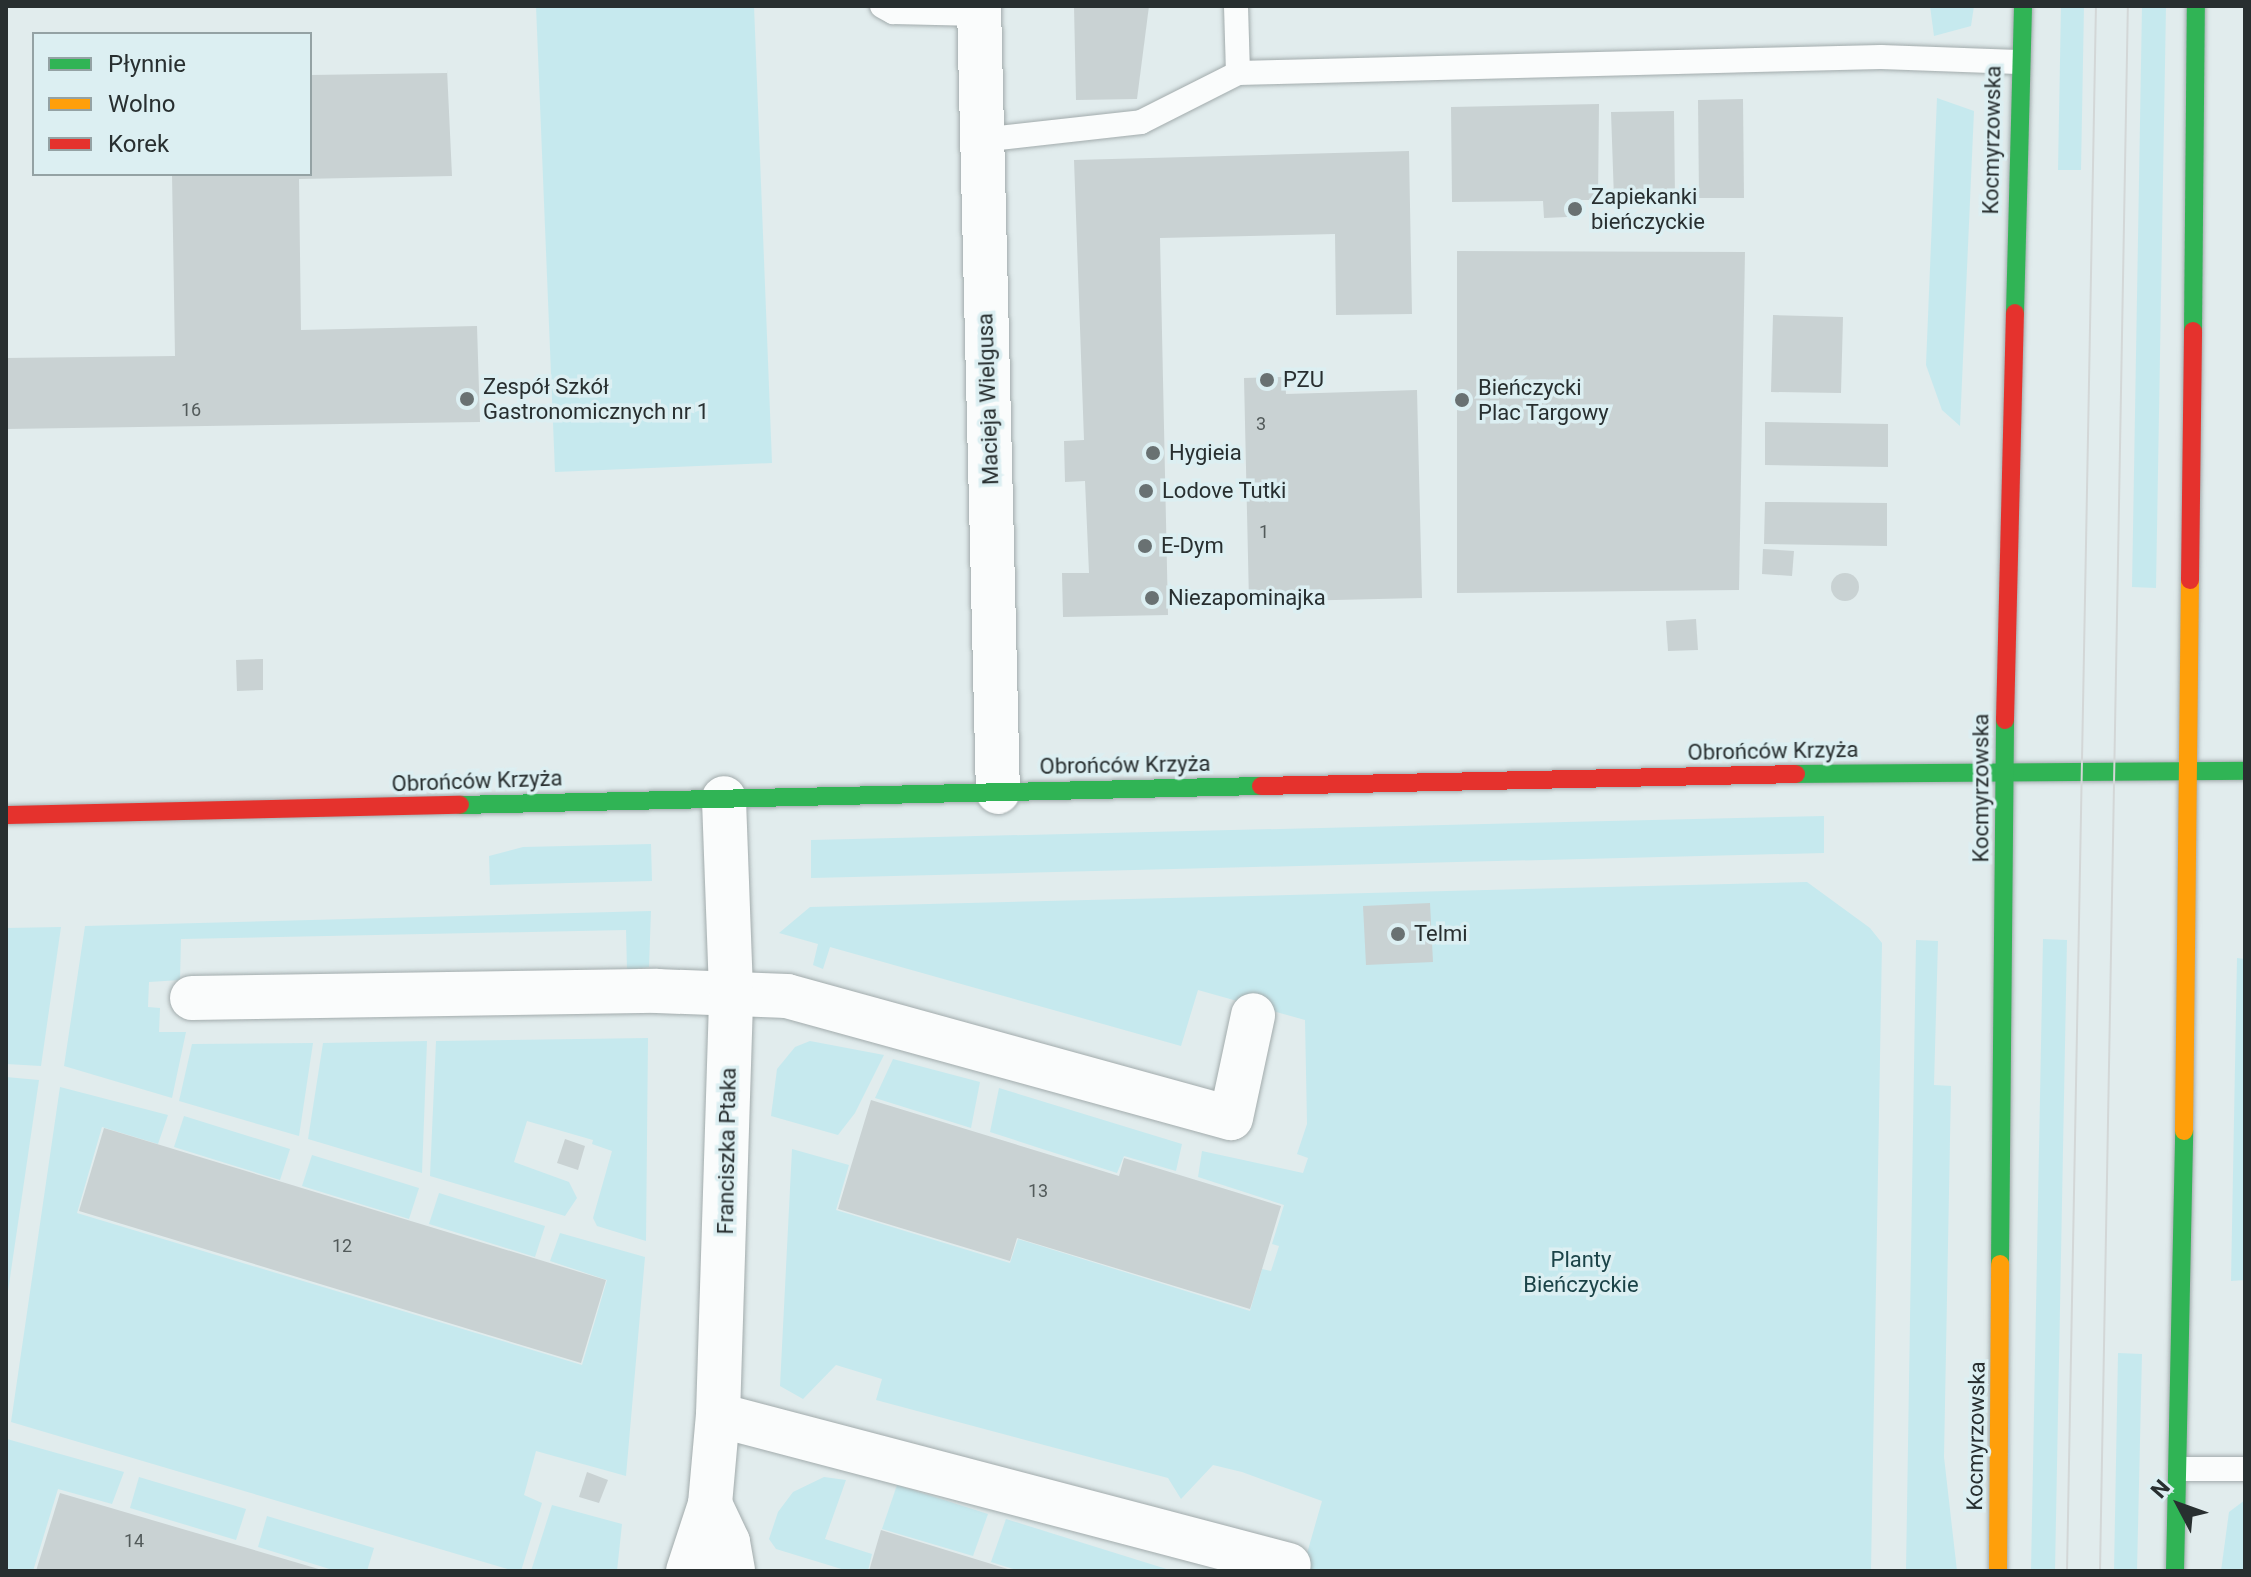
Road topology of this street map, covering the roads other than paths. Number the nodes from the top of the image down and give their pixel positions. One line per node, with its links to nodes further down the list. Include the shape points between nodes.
1 (882, 6): 5 (lane, via 893,12)
2 (1236, 6): 7 (lane)
3 (2023, 6): 6 (main road, Kocmyrzowska)
4 (2196, 6): 9 (main road)
5 (979, 10): 8 (street, Macieja Wielgusa)
6 (2018, 62): 7 (lane, via 1865,57); 10 (main road, Kocmyrzowska)
7 (1238, 73): 8 (lane, via 1141,122)
8 (981, 140): 12 (street, Macieja Wielgusa)
9 (2190, 770): 10 (main road, Obrońców Krzyża); 11 (main road, Obrońców Krzyża); 19 (main road)
10 (2004, 771): 12 (main road, Obrońców Krzyża); 25 (main road, Kocmyrzowska)
11 (2245, 771)
12 (998, 792): 13 (main road, Obrońców Krzyża)
13 (724, 798): 14 (main road, Obrońców Krzyża); 15 (street, Franciszka Ptaka)
14 (6, 815)
15 (731, 991): 16 (street); 17 (street, via 793,997 1231,1118); 18 (street, Franciszka Ptaka)
16 (192, 998)
17 (1253, 1015)
18 (718, 1415): 21 (street, Franciszka Ptaka); 22 (street)
19 (2181, 1469): 20 (lane); 26 (main road)
20 (2245, 1469)
21 (710, 1504): 23 (street, Franciszka Ptaka); 24 (street, via 728,1542)
22 (1289, 1565)
23 (688, 1571)
24 (733, 1571)
25 (1998, 1571)
26 (2175, 1571)

